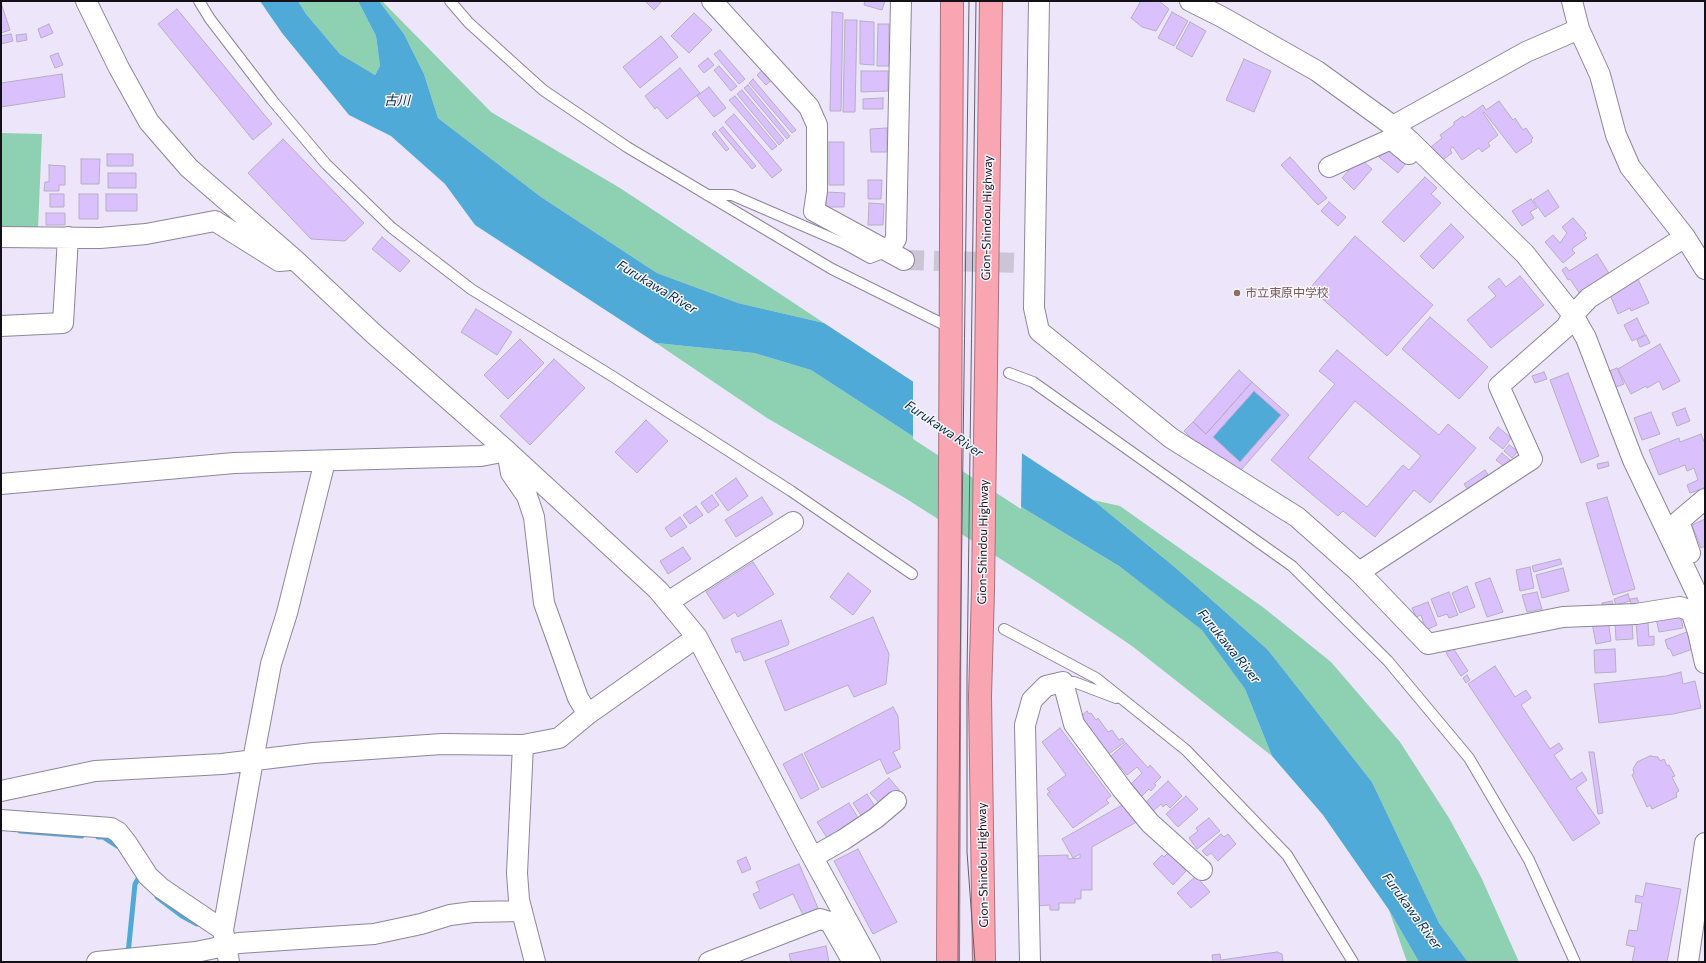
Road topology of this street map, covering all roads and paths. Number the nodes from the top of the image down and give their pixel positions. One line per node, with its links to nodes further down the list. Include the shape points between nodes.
1 (86, 1): 20 (street, via 149,122 189,168)
2 (199, 1): 32 (lane, via 210,19 301,135 326,164 392,228 471,289 771,478)
3 (450, 1): 15 (lane, via 469,23 543,90 627,147)
4 (712, 1): 19 (street, via 809,107 817,125 817,191 814,211)
5 (901, 1): 19 (street)
6 (952, 1): 24 (highway)
7 (991, 1): 58 (highway, Gion-Shindou Highway, via 980,696)
8 (1039, 1): 31 (street, via 1027,263 1039,331 1171,438 1297,517)
9 (1190, 1): 12 (street, via 1317,71)
10 (1572, 1): 11 (street)
11 (1579, 29): 12 (street, via 1526,52); 18 (street, via 1600,75 1616,135 1630,167)
12 (1393, 126): 13 (street)
13 (1420, 150): 14 (street, via 1413,157 1391,139); 22 (street, via 1525,254)
14 (1329, 167)
15 (705, 195): 19 (lane, via 732,195 844,243 870,258); 24 (lane, via 832,269)
16 (1, 237): 17 (street)
17 (68, 237): 20 (street, via 100,238 146,234 215,221 279,261); 23 (street, via 63,323)
18 (1684, 237): 21 (street); 22 (street, via 1589,298)
19 (896, 255)
20 (294, 259): 26 (street)
21 (1705, 269)
22 (1573, 315): 31 (street, via 1566,327 1499,386 1532,460); 33 (street, via 1586,338 1633,460)
23 (1, 326)
24 (951, 328): 57 (highway)
25 (1009, 373): 61 (lane, via 1033,382 1292,566 1388,661 1469,758 1529,860)
26 (506, 451): 27 (street, via 481,456); 34 (street); 41 (street, via 511,473 527,496 534,517 544,603 578,698)
27 (325, 461): 28 (street, via 234,463); 43 (street, via 288,613 271,664)
28 (1, 484)
29 (1705, 499): 33 (street, via 1679,521 1696,570)
30 (793, 522): 34 (street)
31 (1359, 572): 38 (street, via 1428,644 1564,617 1636,614 1680,607 1691,611)
32 (912, 574)
33 (1698, 596): 35 (street)
34 (668, 602): 37 (street)
35 (1705, 618)
36 (1004, 629): 40 (lane, via 1096,678)
37 (697, 637): 41 (street); 48 (street)
38 (1705, 663)
39 (1063, 682): 40 (lane, via 1074,682); 49 (street, via 1074,724 1122,789 1150,823); 59 (street, via 1046,686 1032,700 1025,725)
40 (1126, 702): 60 (lane, via 1186,750 1287,854)
41 (588, 714): 42 (street, via 559,738)
42 (523, 745): 43 (street, via 442,744); 50 (street, via 517,873)
43 (253, 760): 44 (street, via 95,771); 51 (street)
44 (1, 791)
45 (896, 801): 48 (street, via 844,840)
46 (1, 820): 51 (street, via 111,828 126,842 148,876)
47 (1705, 843): 62 (street)
48 (813, 857): 56 (street)
49 (1202, 870)
50 (522, 911): 51 (street, via 450,915 374,934); 53 (street)
51 (226, 946): 52 (street, via 196,952)
52 (97, 962)
53 (535, 962)
54 (709, 962): 55 (street, via 820,919 830,922)
55 (853, 962)
56 (870, 962)
57 (948, 962)
58 (984, 962)
59 (1030, 962)
60 (1353, 962)
61 (1575, 962)
62 (1688, 962)

